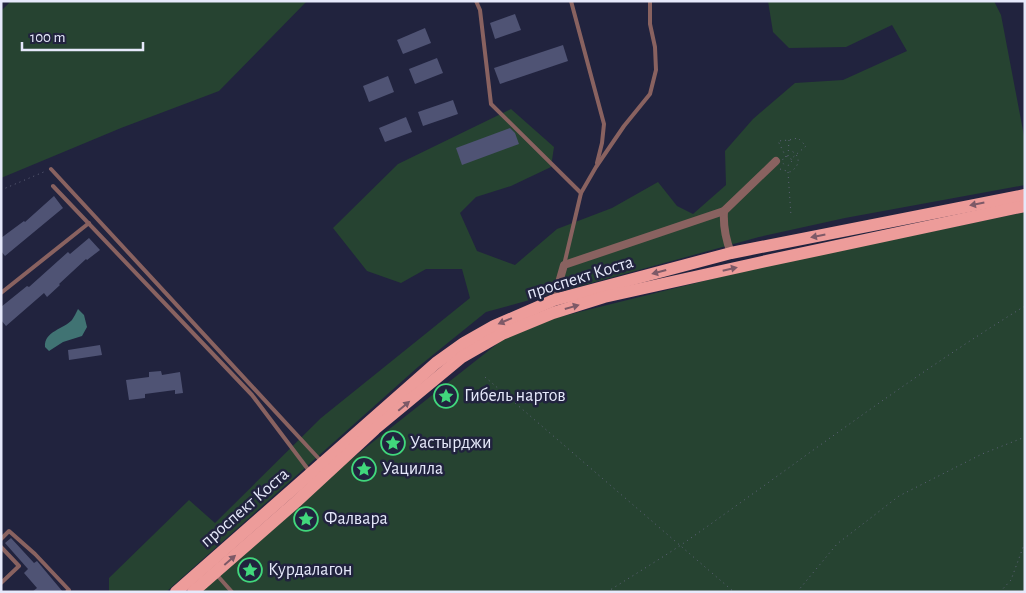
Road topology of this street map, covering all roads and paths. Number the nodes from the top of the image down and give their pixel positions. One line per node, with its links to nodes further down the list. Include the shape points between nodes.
1 (476, 1): 16 (lane, via 480,10 491,104)
2 (572, 1): 11 (lane, via 604,124)
3 (650, 1): 11 (lane, via 656,70 650,94)
4 (789, 140): 5 (path); 6 (path, via 778,140); 7 (path, via 798,138 806,146)
5 (789, 150): 7 (path); 8 (path)
6 (783, 151): 8 (path); 10 (path)
7 (796, 154): 9 (path); 13 (path, via 798,165)
8 (787, 157): 9 (path); 9 (path, via 782,162 785,166 791,164)
9 (790, 159)
10 (776, 161): 13 (path, via 780,169); 19 (street)
11 (596, 167): 16 (lane)
12 (51, 169): 15 (path); 29 (lane)
13 (788, 172): 20 (path)
14 (53, 186): 21 (lane)
15 (1, 190)
16 (581, 193): 23 (lane)
17 (1025, 195): 22 (main road, проспект Коста, one-way to 22)
18 (1025, 206): 35 (main road, проспект Коста, one-way to 18, via 375,429 462,357 502,334 553,312 604,298)
19 (724, 211): 22 (street); 23 (street)
20 (791, 216)
21 (89, 223): 24 (lane); 30 (lane, via 252,395)
22 (731, 253): 25 (main road, проспект Коста, one-way to 25)
23 (564, 265): 25 (street)
24 (1, 293)
25 (554, 300): 29 (main road, проспект Коста, one-way to 29, via 464,343 436,363)
26 (1025, 306): 33 (path)
27 (485, 377): 33 (path)
28 (1025, 437): 43 (path, via 982,454 899,496 837,544)
29 (322, 463): 30 (main road, проспект Коста)
30 (311, 473): 38 (main road, проспект Коста)
31 (1, 539): 37 (lane, via 9,531 35,554 69,590)
32 (1025, 542): 44 (path, via 1011,580)
33 (679, 546): 41 (path); 42 (path)
34 (1, 547): 36 (lane, via 19,566)
35 (215, 572): 39 (main road, проспект Коста); 40 (lane)
36 (1, 583)
37 (67, 592)
38 (176, 592)
39 (193, 592)
40 (232, 592)
41 (607, 592)
42 (734, 592)
43 (797, 592)
44 (1000, 592)

